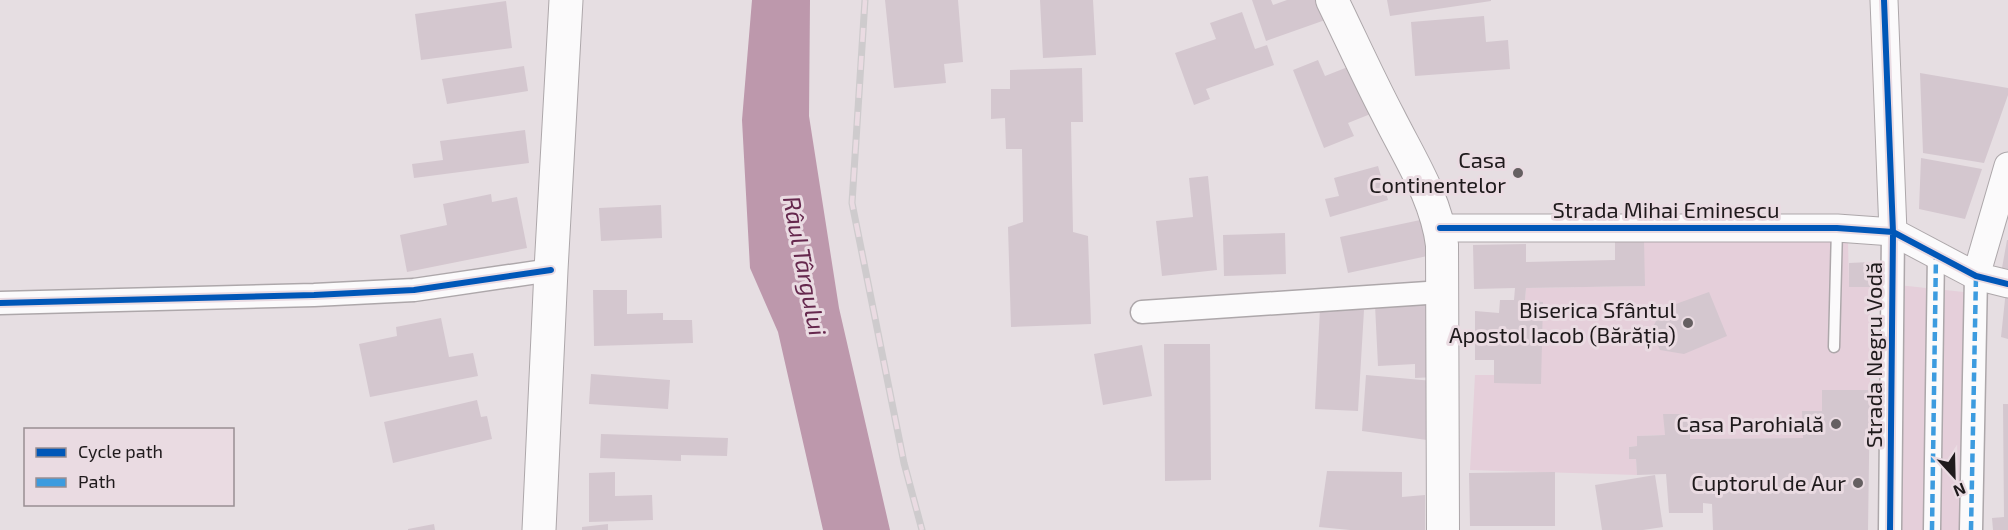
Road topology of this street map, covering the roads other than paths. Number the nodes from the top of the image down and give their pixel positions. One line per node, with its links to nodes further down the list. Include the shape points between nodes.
1 (566, 0): 9 (highway)
2 (1332, 0): 5 (main road, via 1426,188)
3 (1884, 0): 7 (street, Strada Negru Vodă)
4 (2008, 166): 10 (street)
5 (1440, 228): 6 (street, Strada Mihai Eminescu); 12 (main road)
6 (1837, 228): 7 (street, Strada Mihai Eminescu); 15 (lane)
7 (1893, 232): 8 (street); 18 (street, Strada Negru Vodă)
8 (1936, 254): 10 (street); 19 (street)
9 (551, 270): 13 (street, via 414,290); 16 (highway)
10 (1976, 276): 11 (street); 20 (street)
11 (2008, 284)
12 (1442, 292): 14 (street); 17 (main road)
13 (0, 303)
14 (1142, 312)
15 (1834, 347)
16 (539, 530)
17 (1443, 530)
18 (1890, 530)
19 (1932, 530)
20 (1971, 530)

